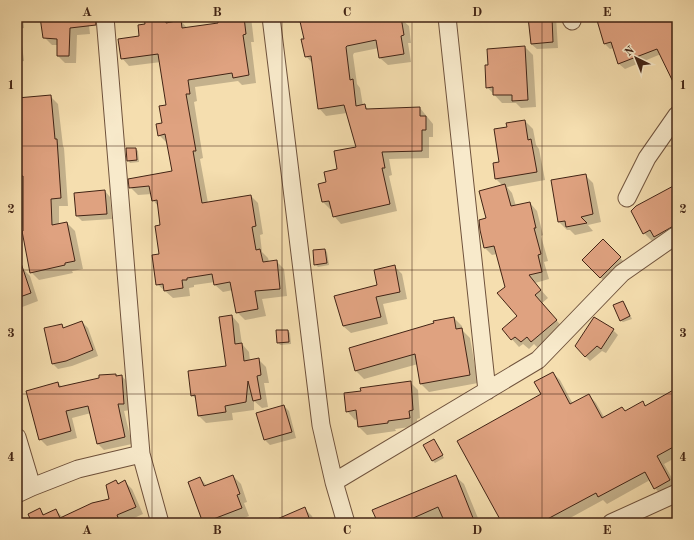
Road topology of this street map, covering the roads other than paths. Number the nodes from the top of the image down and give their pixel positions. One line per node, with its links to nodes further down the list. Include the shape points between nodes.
1 (105, 17): 9 (street)
2 (271, 17): 10 (street, via 321,425)
3 (447, 17): 7 (street)
4 (677, 115): 5 (street, via 647,158)
5 (627, 198)
6 (675, 236): 7 (street, via 622,273 538,360)
7 (487, 391): 10 (street)
8 (17, 437): 11 (street)
9 (141, 454): 11 (street, via 78,469); 13 (street)
10 (334, 482): 14 (street)
11 (24, 491)
12 (677, 494): 15 (street)
13 (160, 523)
14 (346, 523)
15 (611, 523)

